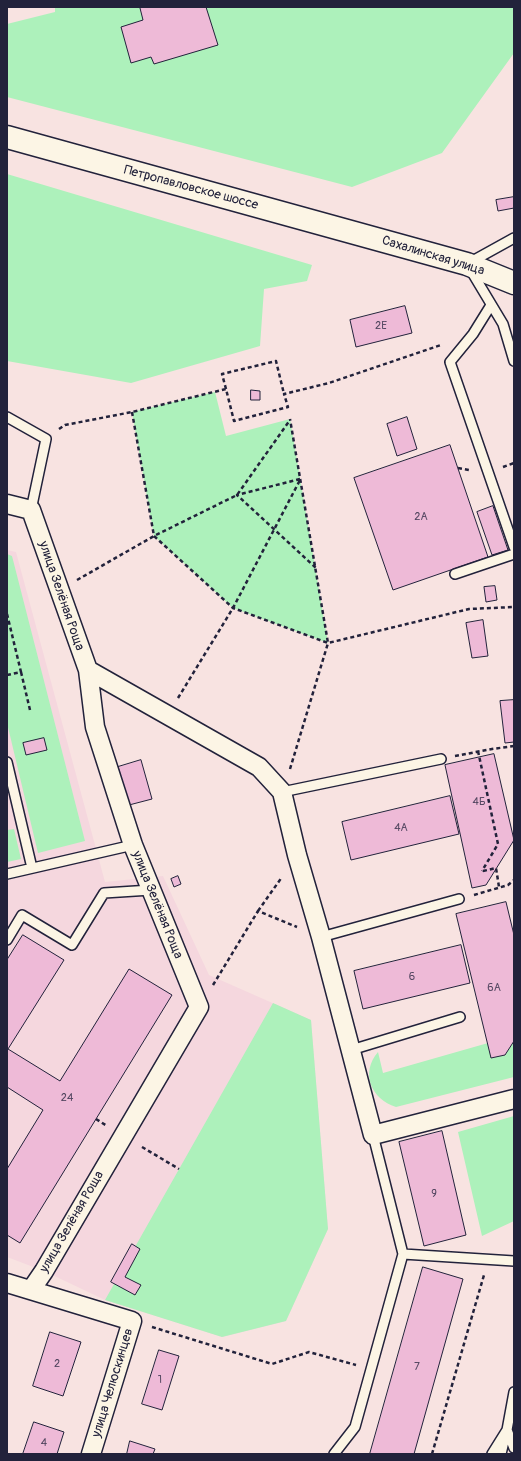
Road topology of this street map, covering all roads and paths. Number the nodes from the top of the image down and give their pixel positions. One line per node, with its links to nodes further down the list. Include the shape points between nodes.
1 (7, 137): 2 (street, Петропавловское шоссе)
2 (375, 238): 4 (street, Сахалинская улица)
3 (514, 238): 4 (lane)
4 (467, 264): 5 (street, Сахалинская улица); 6 (lane)
5 (514, 283)
6 (491, 305): 8 (lane, via 503,324); 20 (lane, via 473,334 450,362)
7 (436, 347): 10 (path, via 329,383)
8 (514, 361)
9 (226, 389): 10 (path, via 234,421 288,407); 10 (path, via 222,374 276,361); 11 (path)
10 (284, 394)
11 (132, 412): 13 (path, via 65,425); 19 (path)
12 (7, 417): 13 (lane)
13 (46, 438): 17 (lane)
14 (301, 479): 15 (path); 15 (path, via 290,419); 18 (path); 22 (path)
15 (237, 495): 18 (path); 19 (path)
16 (7, 504): 17 (street)
17 (31, 510): 24 (street, улица Зелёная Роща)
18 (274, 530): 22 (path); 26 (path)
19 (154, 536): 24 (path); 26 (path)
20 (514, 547)
21 (514, 554): 23 (lane)
22 (316, 568): 30 (path)
23 (455, 574)
24 (59, 590): 31 (street, улица Зелёная Роща)
25 (514, 607): 30 (path, via 469,610)
26 (233, 608): 30 (path); 35 (path)
27 (7, 614): 28 (path)
28 (12, 635): 29 (path); 32 (path)
29 (7, 636)
30 (328, 643): 40 (path)
31 (88, 670): 35 (street); 41 (street, улица Зелёная Роща, via 95,727)
32 (21, 672): 33 (path); 34 (path)
33 (7, 675)
34 (30, 710)
35 (167, 715): 40 (street, via 260,767)
36 (514, 746): 37 (path)
37 (478, 751): 38 (path); 46 (path, via 498,844 482,871 496,868)
38 (440, 759): 40 (lane)
39 (7, 762): 43 (lane)
40 (282, 792): 42 (street)
41 (133, 845): 43 (lane); 47 (street, улица Зелёная Роща)
42 (297, 855): 49 (path); 50 (street)
43 (32, 868): 44 (lane)
44 (7, 874)
45 (514, 880): 46 (path)
46 (499, 888): 48 (path)
47 (151, 890): 51 (lane, via 104,893 72,945 22,915); 52 (street, улица Зелёная Роща)
48 (459, 899): 50 (lane)
49 (258, 911): 50 (path); 52 (path)
50 (321, 937): 54 (street)
51 (7, 940)
52 (199, 1008): 61 (street, улица Зелёная Роща, via 44,1271)
53 (460, 1017): 54 (lane)
54 (351, 1050): 56 (street)
55 (514, 1099): 56 (street)
56 (373, 1136): 57 (lane)
57 (403, 1254): 58 (lane); 63 (lane)
58 (489, 1260): 59 (lane); 69 (path)
59 (514, 1261)
60 (7, 1283): 61 (street, улица Челюскинцев)
61 (30, 1290): 62 (street, улица Челюскинцев)
62 (132, 1321): 63 (path, via 272,1364 309,1352); 67 (street, улица Челюскинцев)
63 (372, 1369): 68 (lane, via 355,1427)
64 (514, 1392): 65 (lane)
65 (507, 1430): 66 (lane); 70 (lane); 71 (lane)
66 (514, 1448)
67 (91, 1454)
68 (334, 1454)
69 (432, 1454)
70 (492, 1454)
71 (501, 1454)

